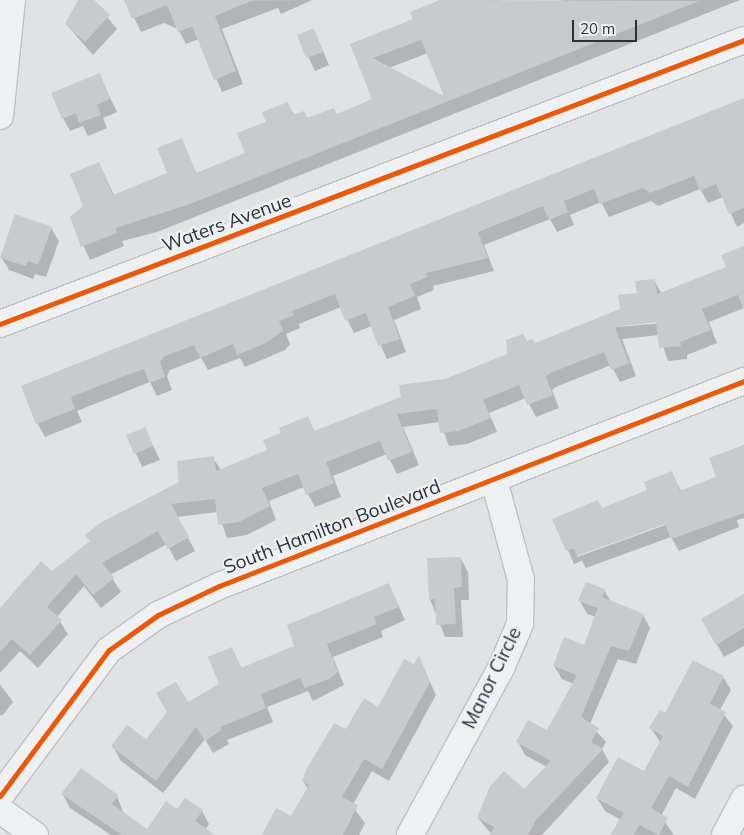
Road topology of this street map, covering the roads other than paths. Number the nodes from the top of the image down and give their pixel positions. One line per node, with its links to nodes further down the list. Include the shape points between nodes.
1 (12, 0): 3 (street)
2 (744, 40): 4 (street, Waters Avenue)
3 (0, 116)
4 (0, 324)
5 (744, 380): 6 (street, South Hamilton Boulevard)
6 (494, 480): 7 (street, South Hamilton Boulevard, via 219,586 158,615 109,650); 11 (street, Manor Circle, via 521,580 520,624 502,666)
7 (0, 796)
8 (744, 800): 12 (street)
9 (0, 810): 10 (street)
10 (35, 835)
11 (410, 835)
12 (725, 835)

